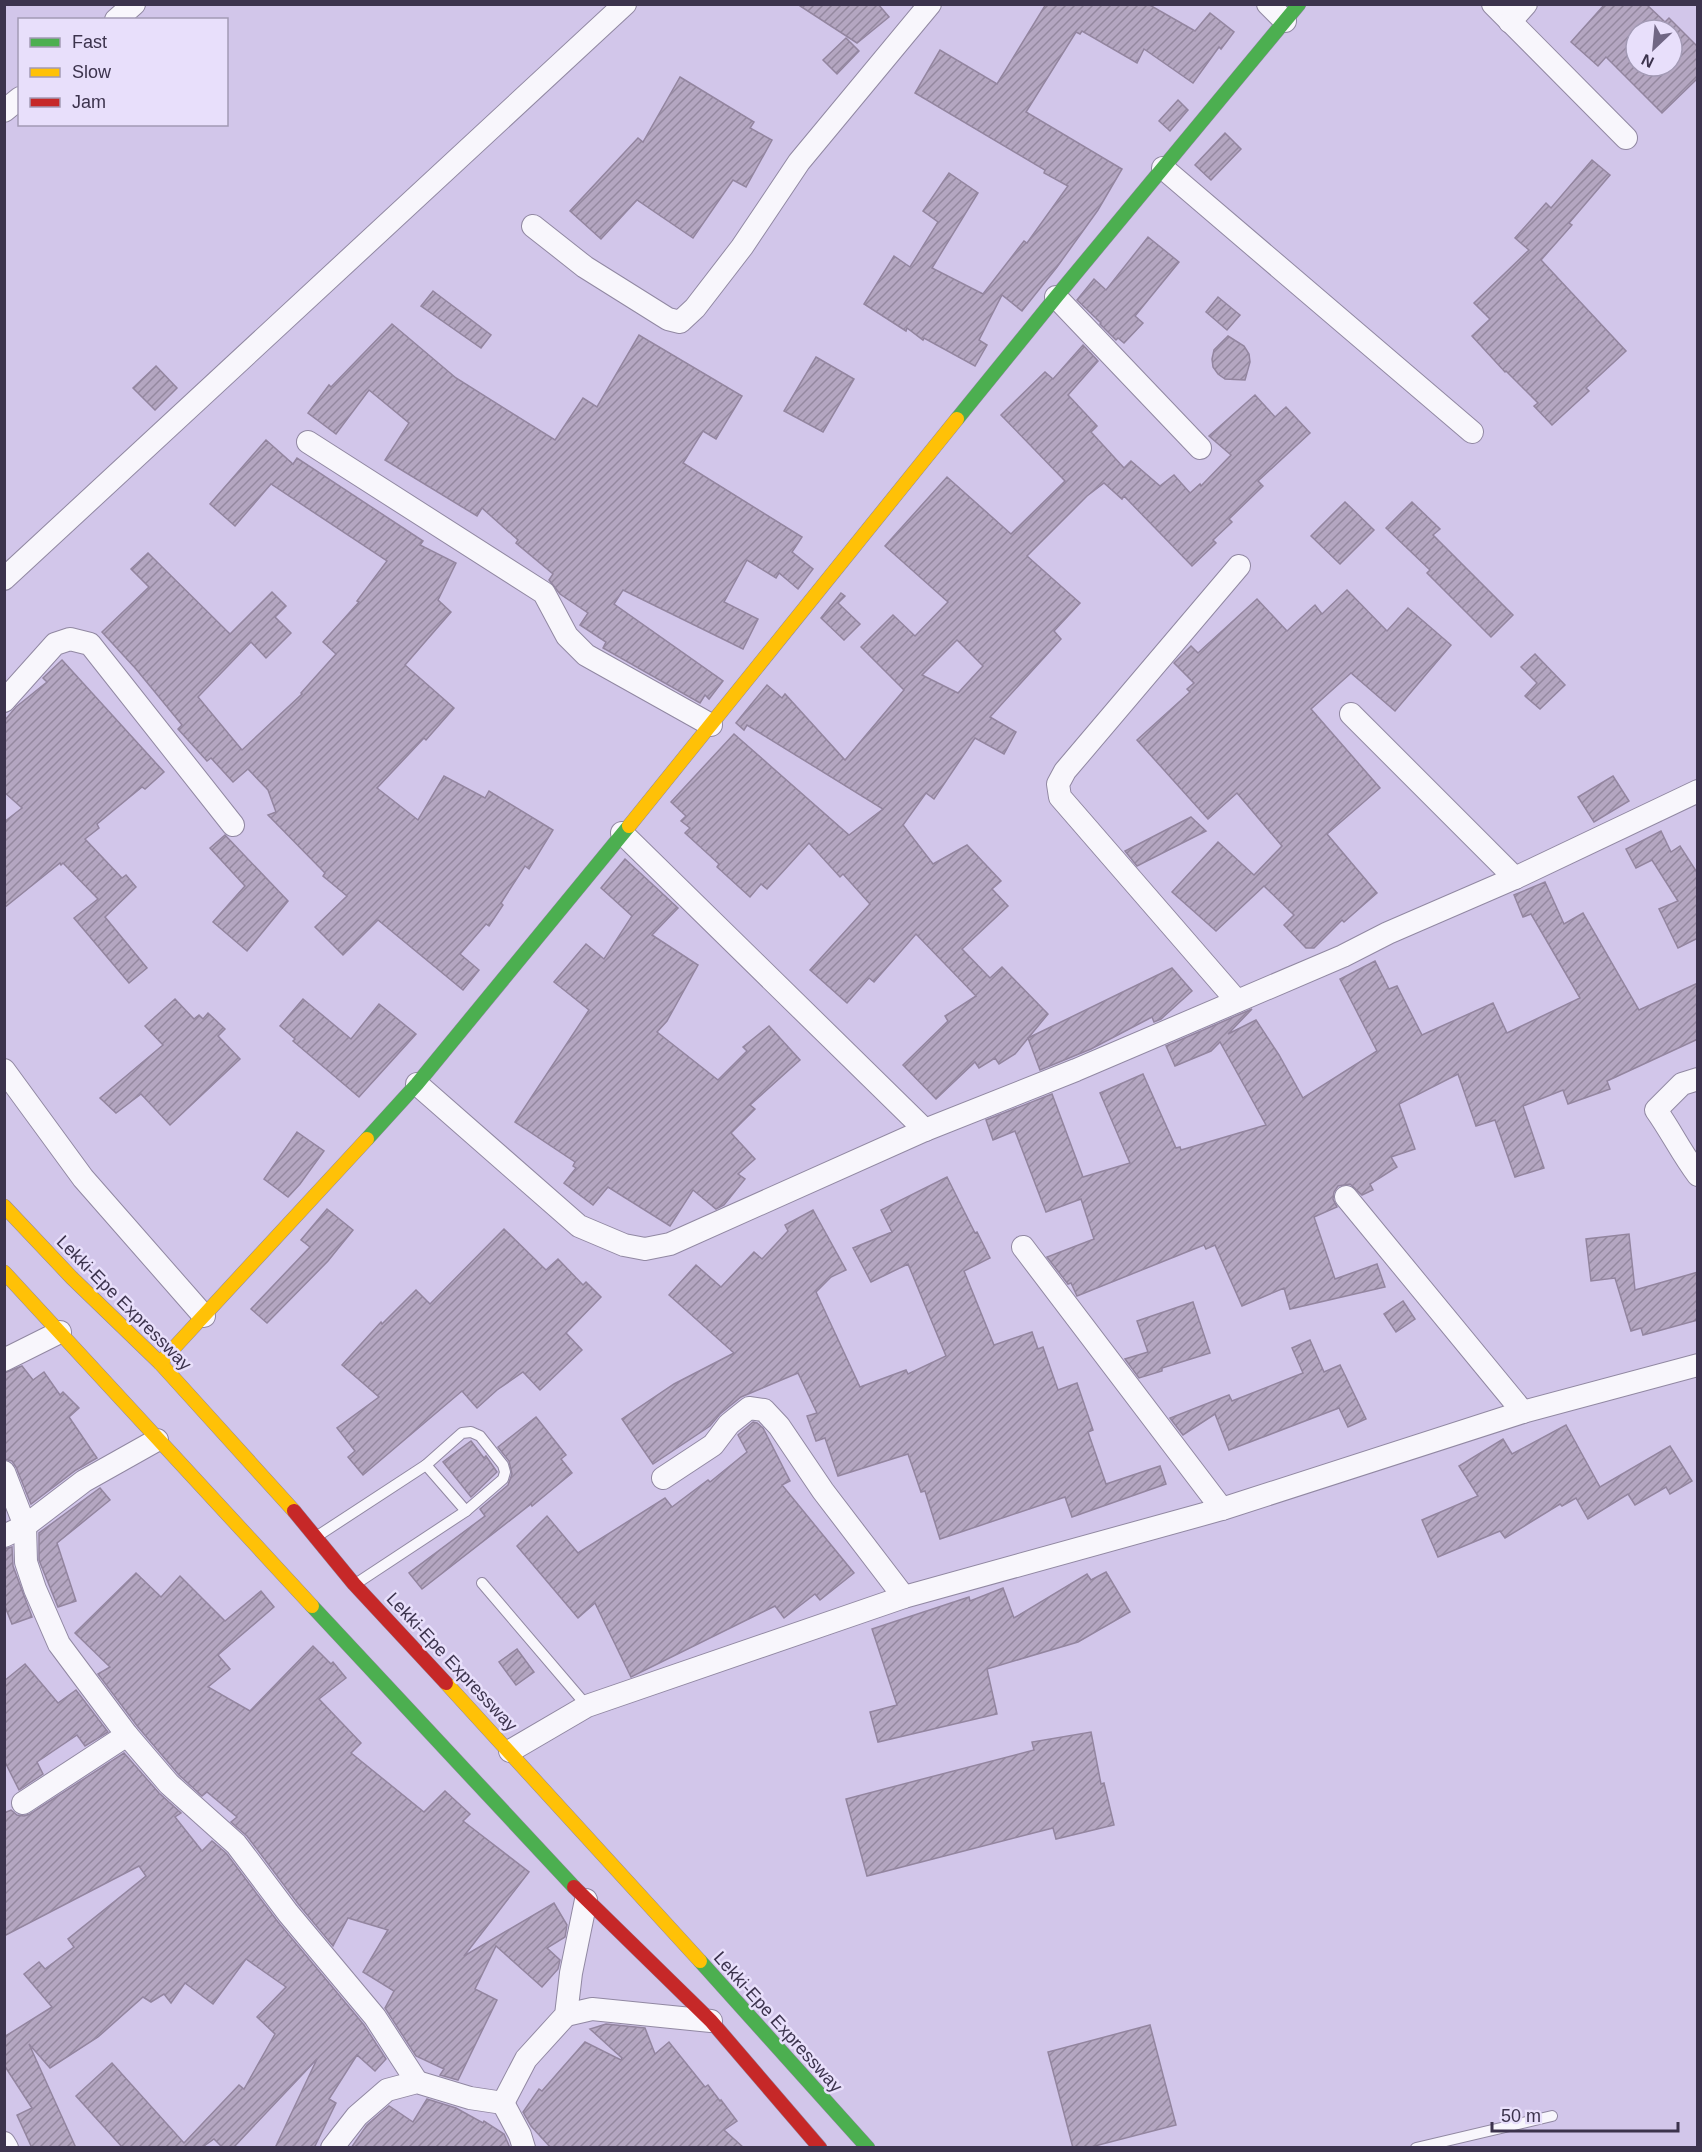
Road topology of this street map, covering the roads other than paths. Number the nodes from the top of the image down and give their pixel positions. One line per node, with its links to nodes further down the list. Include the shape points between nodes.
1 (134, 4): 8 (street)
2 (625, 4): 20 (street)
3 (930, 4): 14 (street, via 799,162 742,247 680,322 668,319 585,267)
4 (1268, 4): 7 (street)
5 (1493, 4): 9 (street)
6 (1526, 4): 9 (street)
7 (1292, 13): 13 (main road)
8 (118, 18)
9 (1510, 22): 12 (street)
10 (18, 100): 11 (street)
11 (4, 111)
12 (1626, 138)
13 (1163, 168): 15 (main road); 16 (street)
14 (532, 226)
15 (1056, 297): 18 (street); 23 (main road)
16 (1472, 432)
17 (308, 442): 23 (street, via 544,593 567,636 586,655)
18 (1200, 448)
19 (1239, 567): 28 (street, via 1058,784 1060,797)
20 (4, 579)
21 (4, 701): 25 (street, via 55,644 70,639 90,644)
22 (1351, 714): 27 (street)
23 (711, 725): 26 (main road)
24 (1698, 791): 27 (street)
25 (233, 825)
26 (622, 833): 31 (main road); 32 (street)
27 (1515, 878): 28 (street)
28 (1237, 1001): 32 (street)
29 (4, 1070): 38 (street, via 83,1178)
30 (1698, 1079): 33 (street, via 1682,1084 1656,1110)
31 (417, 1084): 32 (street, via 579,1226 624,1245 645,1249 670,1244); 38 (main road)
32 (925, 1130)
33 (1698, 1175)
34 (1346, 1197): 43 (street)
35 (4, 1206): 41 (main road, Lekki-Epe Expressway)
36 (1023, 1247): 48 (street)
37 (4, 1272): 39 (main road)
38 (204, 1316): 41 (main road)
39 (60, 1332): 40 (street); 44 (main road)
40 (4, 1360)
41 (160, 1364): 52 (main road, Lekki-Epe Expressway)
42 (1698, 1365): 43 (street)
43 (1523, 1412): 48 (street)
44 (157, 1440): 50 (street, via 84,1481); 60 (main road)
45 (426, 1465): 49 (lane); 49 (lane, via 462,1433 480,1436 505,1472 503,1479); 52 (lane)
46 (4, 1472): 50 (street)
47 (663, 1478): 55 (street, via 713,1445 729,1424 749,1408 764,1410)
48 (1222, 1509): 55 (street)
49 (466, 1511): 54 (lane)
50 (25, 1526): 51 (street); 57 (street, via 26,1562 59,1644)
51 (4, 1536)
52 (317, 1537): 54 (main road, Lekki-Epe Expressway)
53 (482, 1583): 56 (lane)
54 (354, 1584): 58 (main road, Lekki-Epe Expressway)
55 (904, 1597): 56 (street)
56 (587, 1706): 58 (street)
57 (127, 1735): 59 (street); 63 (street, via 169,1784 236,1844 375,2017)
58 (510, 1751): 71 (main road, Lekki-Epe Expressway)
59 (23, 1803)
60 (586, 1900): 61 (street, via 570,1974); 62 (main road)
61 (566, 2015): 62 (street, via 592,2009); 64 (street, via 526,2059)
62 (711, 2021): 70 (main road)
63 (417, 2082): 64 (street); 68 (street, via 387,2090 357,2116)
64 (503, 2103): 69 (street)
65 (1552, 2116): 72 (lane)
66 (4, 2143): 67 (street)
67 (7, 2148)
68 (332, 2148)
69 (524, 2148)
70 (820, 2148)
71 (868, 2148)
72 (1416, 2148)

